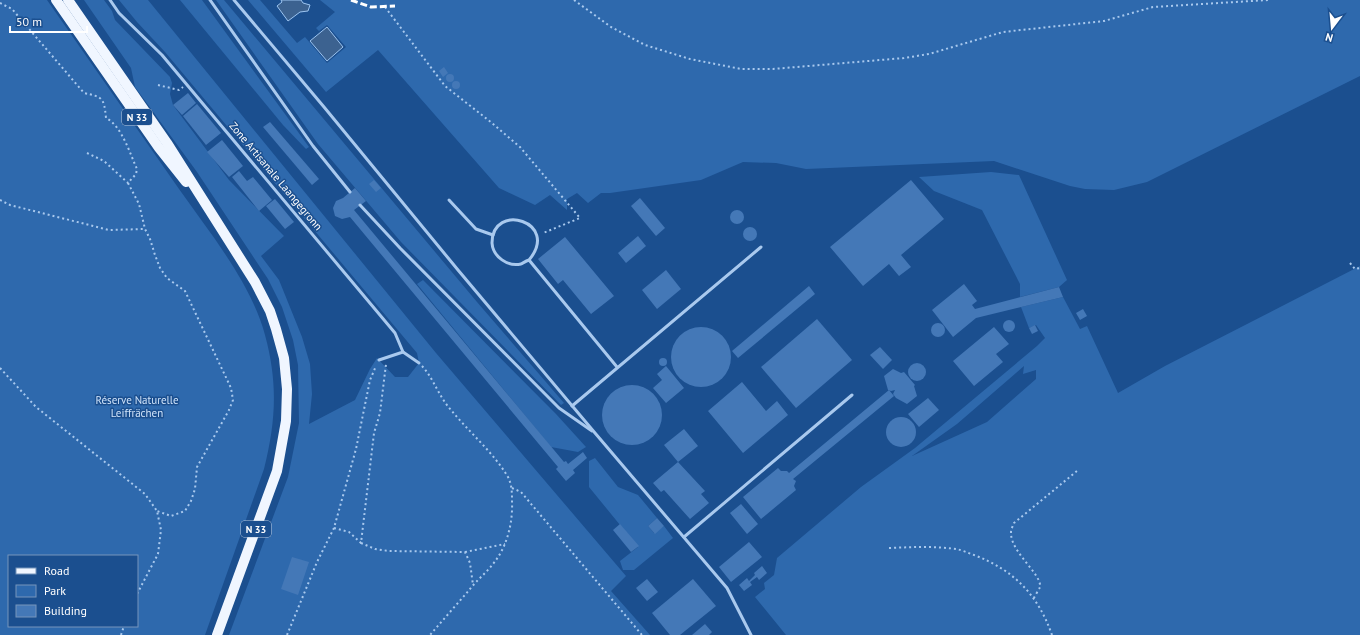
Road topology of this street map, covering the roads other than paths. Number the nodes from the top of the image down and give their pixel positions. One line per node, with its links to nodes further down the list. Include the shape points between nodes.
1 (56, 0): 9 (main road, N 33, via 159,148)
2 (68, 0): 9 (main road, N 33, via 168,143)
3 (110, 0): 13 (lane, Zone Artisanale Laangegronn, via 186,84 395,333)
4 (210, 0): 6 (lane, via 313,146)
5 (234, 0): 18 (lane)
6 (350, 192)
7 (449, 200): 10 (lane, via 476,229)
8 (360, 205): 19 (lane, via 559,408)
9 (223, 231): 21 (main road, N 33, via 270,311 284,358 287,389 286,421 277,471)
10 (493, 235): 12 (lane, via 492,245 502,261 520,264); 12 (lane, via 506,221 525,221 537,236 538,245)
11 (761, 247): 16 (lane)
12 (529, 260): 16 (lane)
13 (403, 352): 14 (lane); 15 (lane)
14 (379, 360)
15 (419, 363)
16 (617, 367): 18 (lane)
17 (852, 395): 20 (lane)
18 (572, 406): 19 (lane)
19 (595, 433): 20 (lane)
20 (684, 537): 22 (lane, via 727,588)
21 (217, 635)
22 (751, 635)

